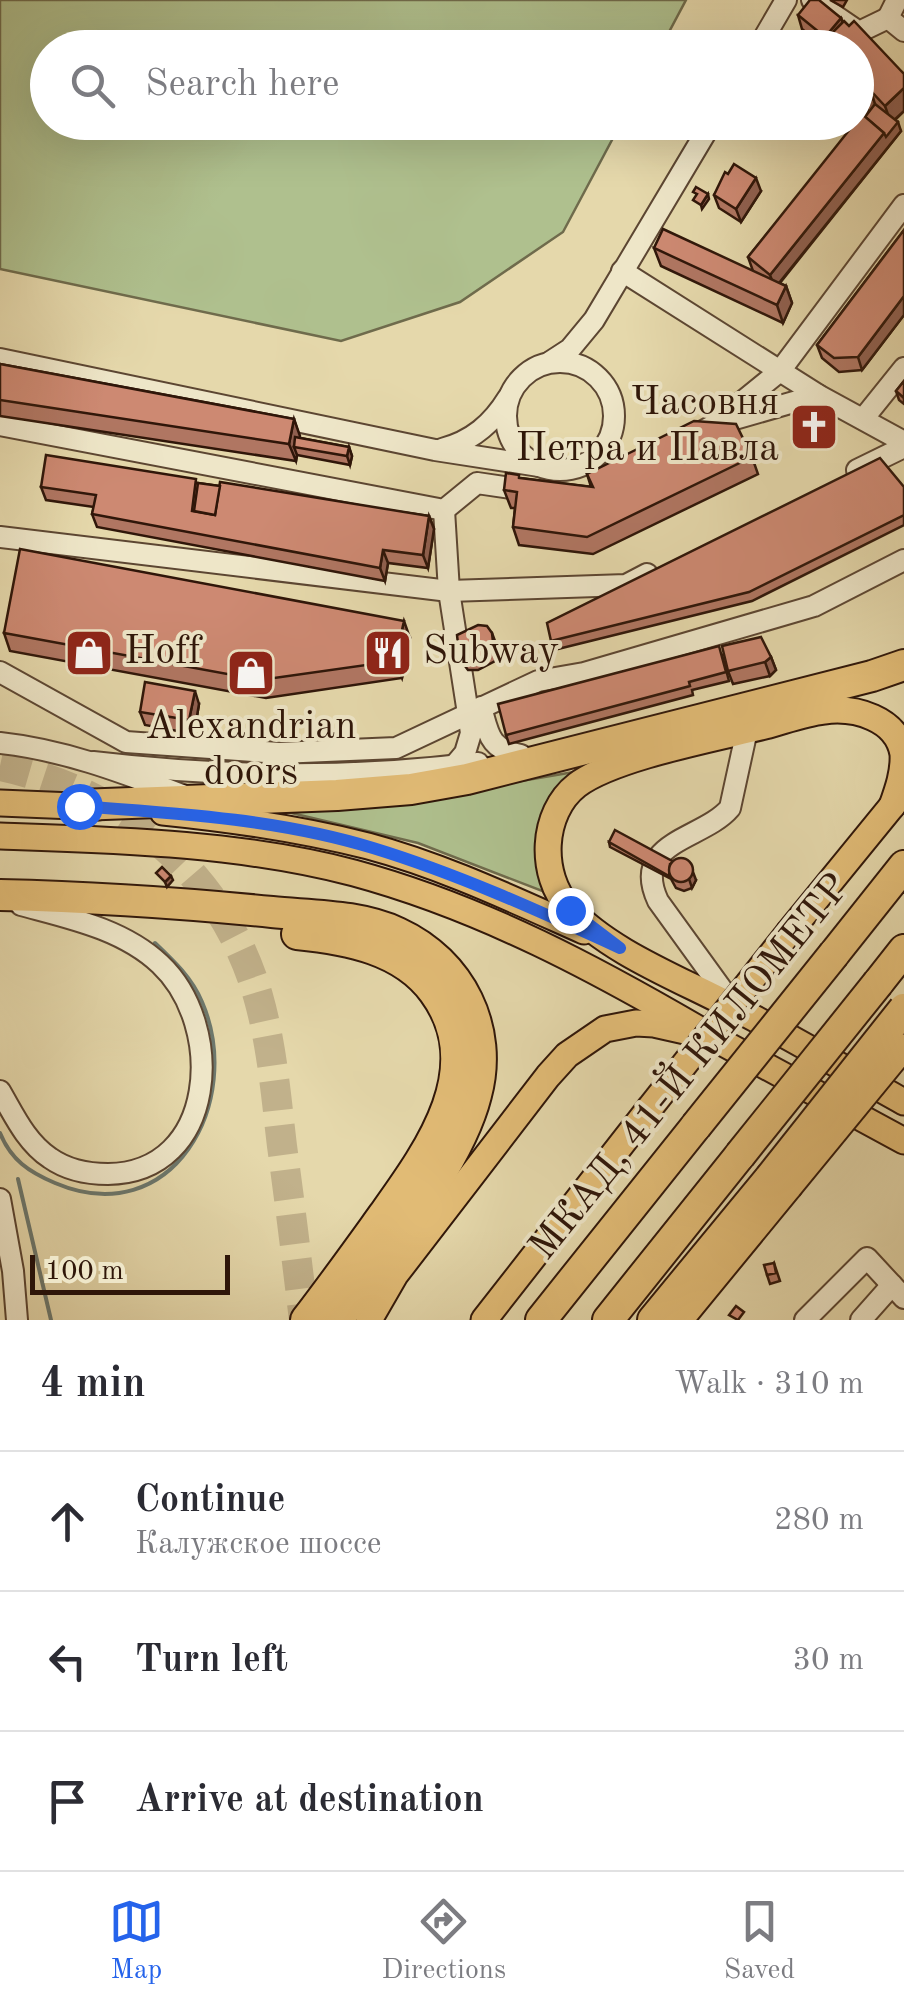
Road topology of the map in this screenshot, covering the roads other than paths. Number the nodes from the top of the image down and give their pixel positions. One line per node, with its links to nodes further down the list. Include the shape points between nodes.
1 (786, 0): 4 (street)
2 (812, 0): 5 (street)
3 (896, 16): 6 (street)
4 (768, 30)
5 (856, 30)
6 (864, 30)
7 (701, 140): 9 (street)
8 (904, 206): 14 (street)
9 (622, 270): 10 (street); 14 (street)
10 (594, 320): 12 (street); 15 (street, via 591,347)
11 (0, 359): 23 (street)
12 (550, 362): 15 (street, via 581,366); 16 (street, via 522,377)
13 (904, 368): 18 (street)
14 (780, 371): 17 (street); 20 (street)
15 (606, 386): 24 (street, via 613,426 598,454 570,469)
16 (510, 394): 23 (street, via 477,434); 24 (street, via 510,436)
17 (818, 395): 18 (street); 20 (street)
18 (863, 419): 22 (street)
19 (0, 425): 27 (street)
20 (714, 425): 21 (street)
21 (682, 441)
22 (904, 444): 25 (street)
23 (435, 450): 24 (street)
24 (539, 466)
25 (838, 480)
26 (551, 494): 27 (street, via 477,483)
27 (444, 510): 31 (street)
28 (0, 537): 31 (street)
29 (904, 560): 34 (street, via 814,606 538,681)
30 (658, 569): 31 (street, via 626,585)
31 (449, 591): 34 (street)
32 (904, 665): 37 (highway)
33 (0, 672): 34 (street, via 126,742 278,753 396,748)
34 (474, 710): 38 (street, via 501,751); 40 (street, via 470,742)
35 (747, 730): 41 (main road, via 832,710 863,713 897,738 903,753); 49 (main road, via 627,762 578,784 564,798 549,838 551,878 570,910); 51 (street, via 730,808 664,850 651,874 658,901)
36 (0, 743): 39 (street)
37 (599, 744): 38 (street); 42 (highway, via 411,789)
38 (521, 754): 40 (street)
39 (93, 762): 40 (street, via 298,774); 42 (street)
40 (454, 766)
41 (898, 798): 67 (main road, bridge)
42 (195, 800): 44 (highway); 45 (street)
43 (0, 804): 44 (main road)
44 (79, 806): 45 (main road)
45 (250, 822): 49 (main road, via 368,846 436,869)
46 (0, 839): 54 (main road, via 74,838 248,853 352,872 558,950)
47 (904, 866): 68 (highway, МКАД, 41-Й КИЛОМЕТР, bridge)
48 (2, 898): 56 (street, via 120,936 146,952 186,996 202,1050 188,1129 170,1152 132,1172 81,1172 50,1158); 64 (highway, via 343,940 410,968 442,1002 457,1047 442,1121 411,1176); 65 (highway, via 184,903 348,919 417,942 456,980 480,1035 482,1066 471,1112 450,1158)
49 (620, 948): 51 (main road)
50 (904, 950): 69 (highway, bridge)
51 (736, 1008): 58 (main road)
52 (904, 1008): 60 (highway, bridge)
53 (904, 1031): 57 (main road, bridge)
54 (712, 1038): 59 (main road); 66 (main road, via 622,1024 567,1054 395,1276)
55 (904, 1047): 57 (main road, bridge)
56 (0, 1091)
57 (863, 1094): 60 (main road, bridge)
58 (904, 1102)
59 (904, 1141)
60 (779, 1182): 70 (highway); 71 (main road)
61 (0, 1199): 63 (street)
62 (898, 1291): 72 (street, via 867,1258); 73 (street)
63 (16, 1320)
64 (306, 1320)
65 (338, 1320)
66 (370, 1320)
67 (484, 1320)
68 (542, 1320)
69 (608, 1320)
70 (653, 1320)
71 (680, 1320)
72 (805, 1320)
73 (861, 1320)

